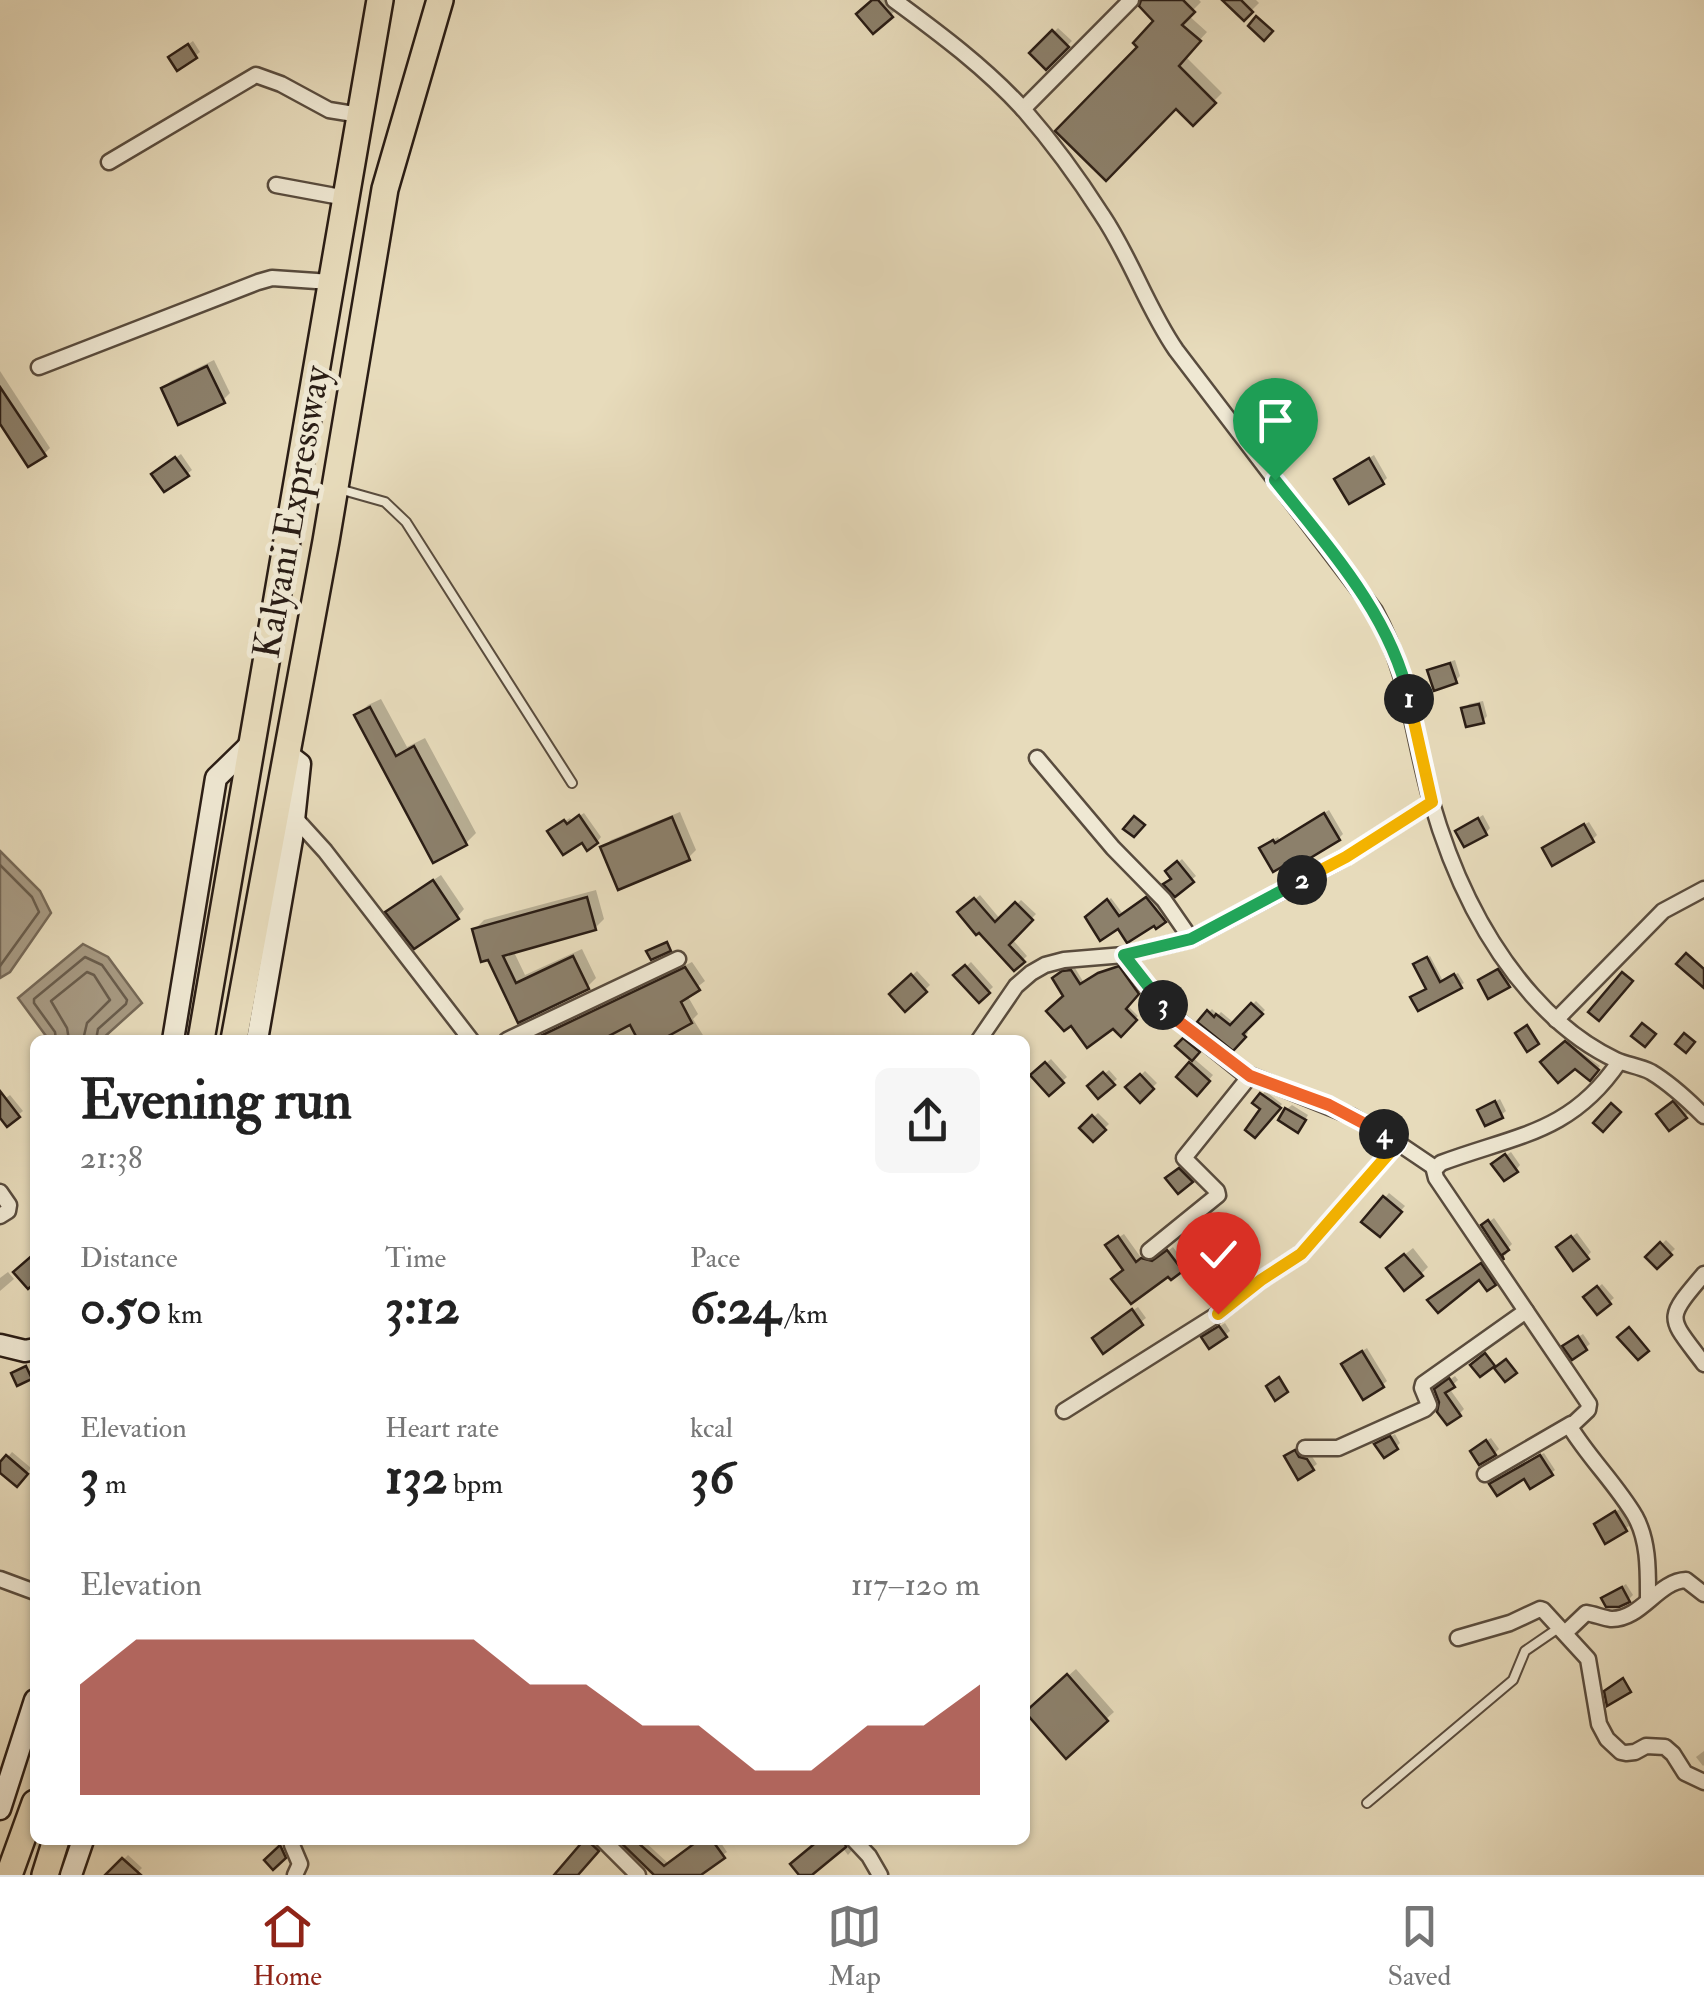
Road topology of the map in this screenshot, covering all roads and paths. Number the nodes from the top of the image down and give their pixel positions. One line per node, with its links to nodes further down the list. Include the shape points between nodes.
1 (380, 0): 6 (highway, Kalyani Expressway)
2 (440, 0): 12 (highway, Kalyani Expressway, via 385,189)
3 (894, 0): 5 (street)
4 (1132, 0): 5 (street)
5 (1022, 109): 17 (street, via 1102,215 1176,350 1374,612 1404,679)
6 (360, 115): 7 (street, via 329,110 256,75); 9 (highway, Kalyani Expressway)
7 (109, 162)
8 (276, 185): 9 (street)
9 (346, 198): 10 (highway, Kalyani Expressway)
10 (332, 282): 11 (street, via 258,282); 13 (highway, Kalyani Expressway)
11 (38, 367)
12 (335, 488): 14 (highway, Kalyani Expressway); 16 (lane, via 385,502 406,522)
13 (252, 743): 24 (street, via 216,778); 25 (highway, Kalyani Expressway)
14 (288, 754): 18 (street, via 300,764); 26 (highway, Kalyani Expressway)
15 (1037, 758): 20 (street)
16 (572, 782)
17 (1432, 802): 20 (street, via 1346,857); 23 (street, via 1478,919)
18 (294, 818): 27 (street); 28 (street)
19 (1704, 889): 23 (street, via 1663,911)
20 (1191, 939): 21 (street)
21 (1124, 955): 30 (street, via 1064,960 1030,974); 32 (street, via 1178,1021)
22 (678, 960): 29 (street)
23 (1556, 1020): 31 (street)
24 (174, 1035)
25 (202, 1035)
26 (235, 1035)
27 (258, 1035)
28 (467, 1035)
29 (518, 1035)
30 (982, 1035)
31 (1619, 1062): 33 (street, via 1660,1078); 35 (street, via 1574,1112)
32 (1250, 1076): 34 (street, via 1329,1105); 38 (street, via 1184,1158 1218,1195)
33 (1704, 1116)
34 (1398, 1143): 35 (street); 44 (street, via 1301,1254)
35 (1435, 1168): 40 (street)
36 (0, 1192): 37 (street, via 10,1206)
37 (0, 1216)
38 (1150, 1251)
39 (1704, 1274): 43 (street, via 1674,1312)
40 (1526, 1311): 45 (street, via 1589,1404); 46 (street, via 1423,1384 1425,1410 1338,1448)
41 (0, 1345): 42 (street)
42 (30, 1350)
43 (1704, 1364)
44 (1064, 1411)
45 (1570, 1424): 47 (street); 51 (street, via 1636,1517)
46 (1306, 1448)
47 (1485, 1474)
48 (0, 1579): 49 (street)
49 (30, 1590)
50 (1704, 1594): 51 (street, via 1681,1579)
51 (1648, 1600): 52 (street, via 1615,1619 1586,1613)
52 (1562, 1630): 53 (street, via 1540,1609); 55 (street, via 1588,1658 1607,1739 1626,1753 1665,1747 1685,1773); 56 (lane, via 1525,1651 1513,1680)
53 (1458, 1638)
54 (30, 1716): 57 (street)
55 (1704, 1782)
56 (1367, 1804)
57 (0, 1809)
58 (30, 1817): 64 (highway)
59 (54, 1845): 65 (highway)
60 (82, 1845): 66 (street)
61 (292, 1845): 67 (street, via 300,1864)
62 (608, 1845): 68 (street)
63 (859, 1845): 69 (street)
64 (9, 1875)
65 (45, 1875)
66 (72, 1875)
67 (295, 1875)
68 (638, 1875)
69 (880, 1875)

